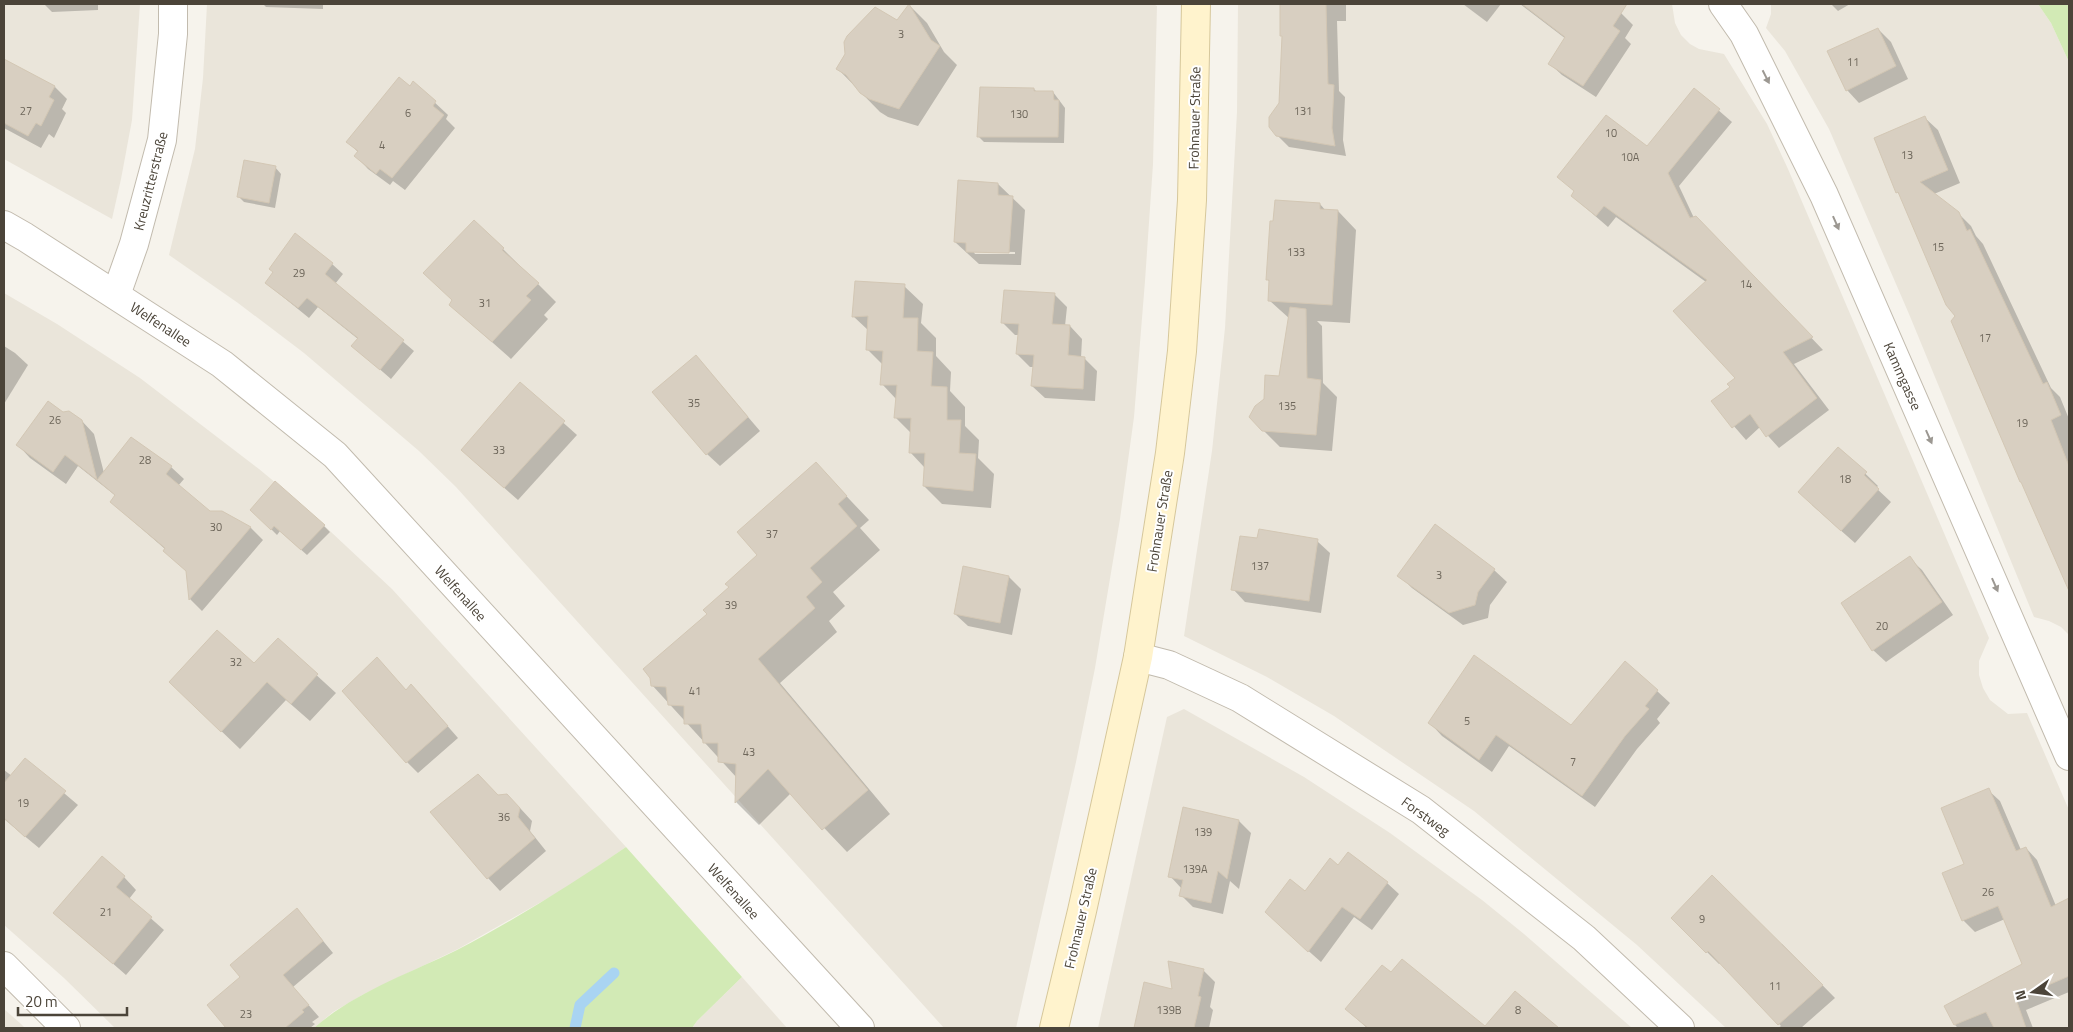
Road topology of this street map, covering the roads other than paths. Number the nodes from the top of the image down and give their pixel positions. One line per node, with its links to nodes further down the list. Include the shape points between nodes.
1 (173, 4): 5 (street, Kreuzritterstraße, via 162,140 134,244)
2 (1196, 4): 6 (street, Frohnauer Straße, via 1192,200 1182,351 1170,453)
3 (1723, 4): 7 (street, Kammgasse, one-way to 7, via 1744,34 1824,195)
4 (4, 225): 5 (street, Welfenallee)
5 (116, 295): 10 (street, Welfenallee, via 222,364 335,455)
6 (1138, 657): 11 (street, Frohnauer Straße); 12 (street, Forstweg, via 1169,665 1240,698 1422,810 1584,938)
7 (2069, 756)
8 (4, 966): 9 (street)
9 (66, 1028)
10 (860, 1028)
11 (1054, 1028)
12 (1680, 1028)

